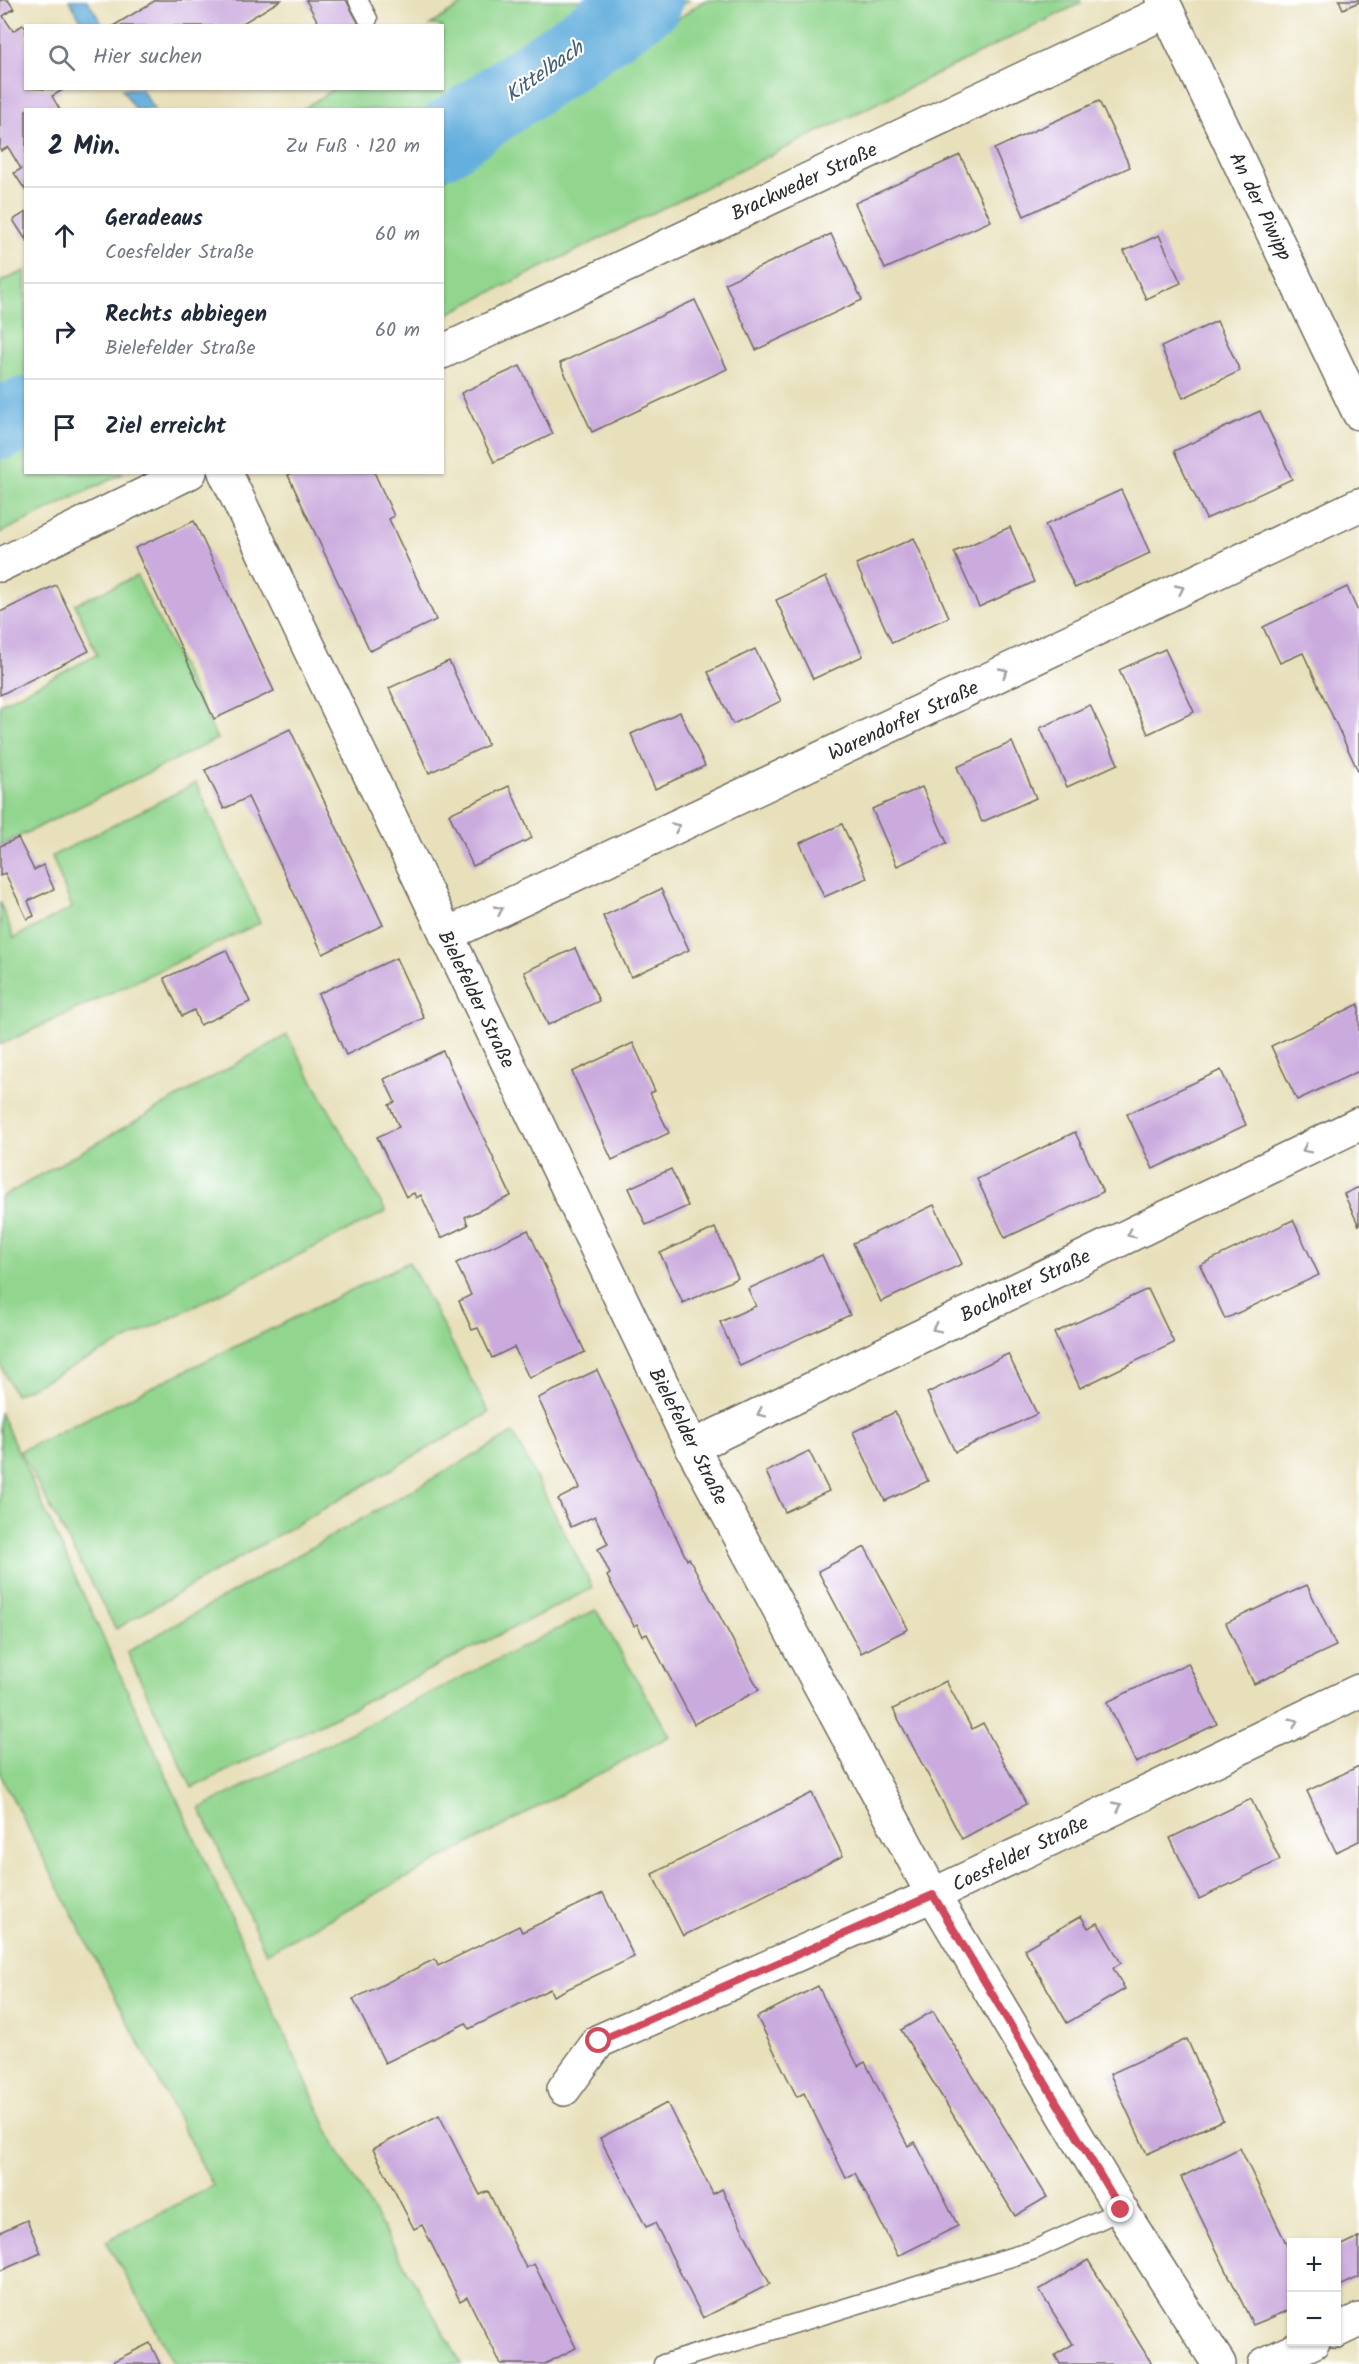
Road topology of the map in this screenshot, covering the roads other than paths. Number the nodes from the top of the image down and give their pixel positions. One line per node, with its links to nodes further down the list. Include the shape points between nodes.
1 (358, 0): 3 (lane)
2 (1164, 5): 4 (street, Brackweder Straße); 5 (street, An der Piwipp)
3 (368, 19)
4 (444, 351)
5 (1359, 413)
6 (186, 474): 9 (street)
7 (226, 474): 10 (street, Bielefelder Straße)
8 (1359, 505): 10 (street, Warendorfer Straße, one-way to 8)
9 (0, 565)
10 (446, 935): 12 (street, Bielefelder Straße)
11 (1359, 1124): 12 (street, Bocholter Straße, one-way to 12)
12 (692, 1447): 14 (street, Bielefelder Straße)
13 (1359, 1691): 14 (street, Coesfelder Straße, one-way to 13)
14 (933, 1895): 15 (street, Coesfelder Straße, via 599,2041); 16 (street, Bielefelder Straße)
15 (564, 2088)
16 (1121, 2210): 20 (lane, via 1034,2250); 21 (street, Bielefelder Straße)
17 (1359, 2320): 18 (street)
18 (1341, 2329)
19 (1305, 2346): 22 (street)
20 (671, 2363)
21 (1219, 2364)
22 (1266, 2364)

